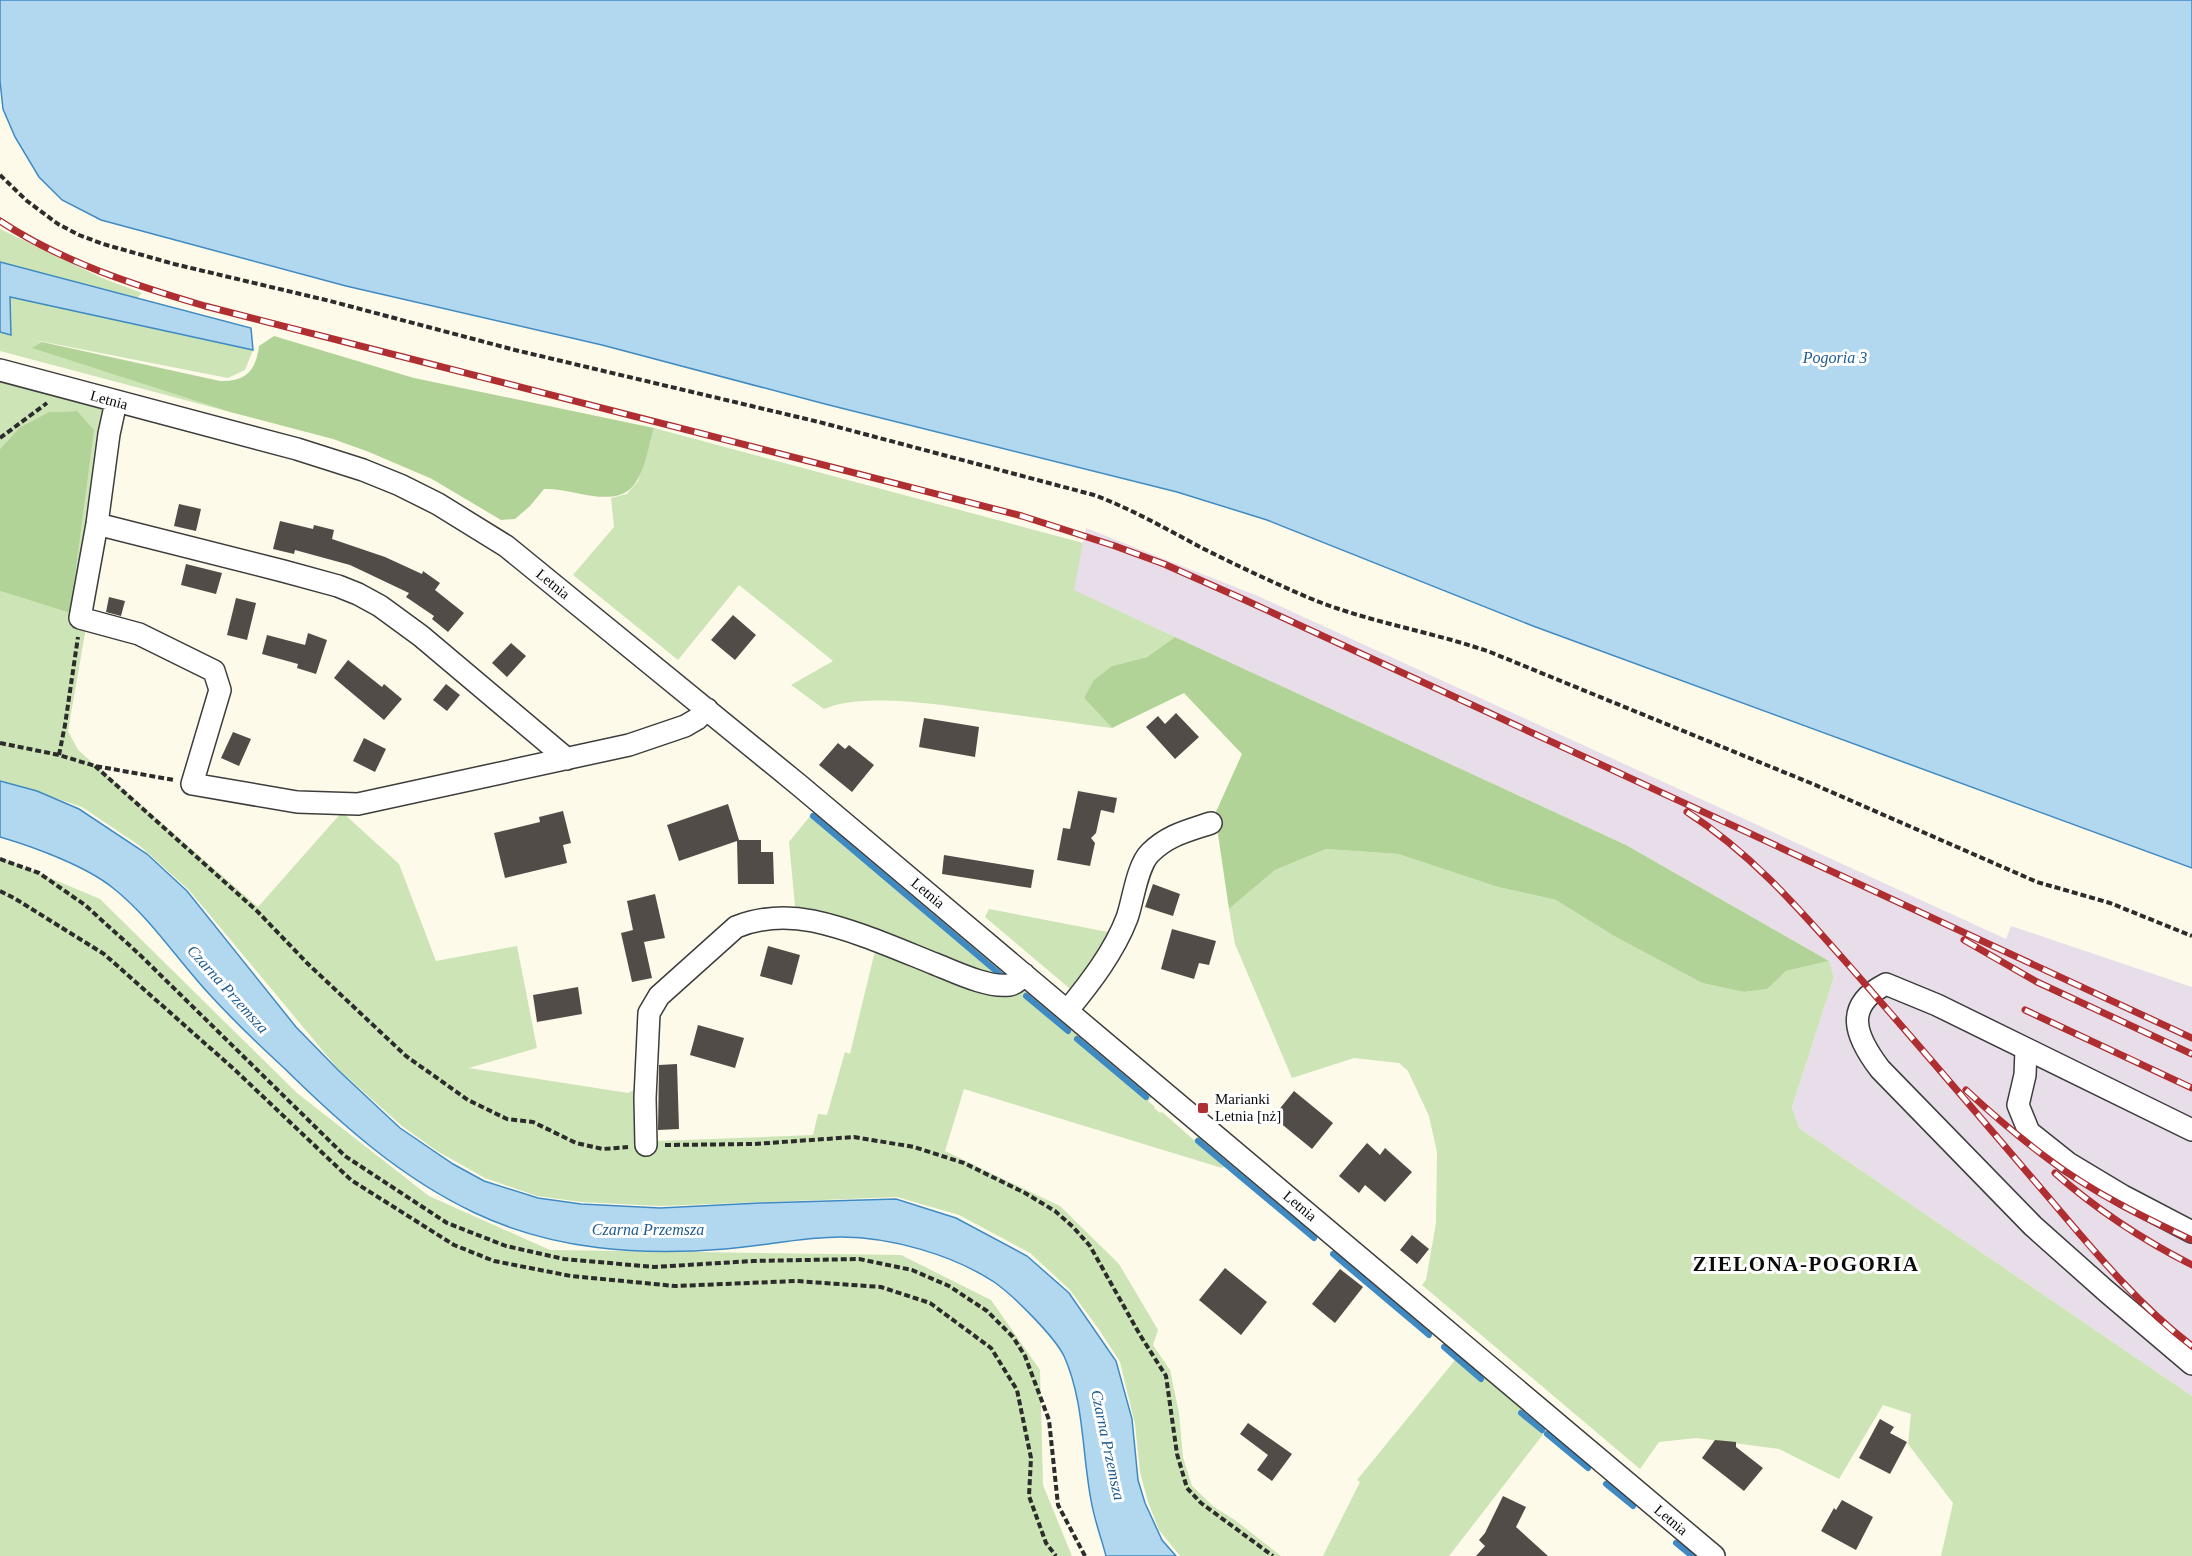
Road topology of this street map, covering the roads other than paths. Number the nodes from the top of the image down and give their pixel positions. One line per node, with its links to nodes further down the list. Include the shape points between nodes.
1 (0, 370): 2 (street, Letnia)
2 (116, 402): 3 (street); 4 (street, Letnia, via 325,457 425,497 518,555)
3 (97, 524): 5 (street, via 358,594 421,636); 5 (street, via 80,618 139,634 214,670 220,690 192,784 297,802 357,804)
4 (707, 709): 5 (street, via 692,723 670,733); 7 (street, Letnia)
5 (567, 759)
6 (1211, 823): 8 (street, via 1168,837 1148,855 1116,940 1097,973)
7 (1024, 974): 8 (street, Letnia); 11 (street, via 1009,985 971,978 849,931 811,921 769,918 736,927 653,1003 649,1013)
8 (1067, 1011): 14 (street, Letnia)
9 (2026, 1050): 10 (street); 12 (street, via 2018,1105 2029,1132 2068,1163); 13 (street, via 1886,984 1872,991 1860,1006 1857,1019 1866,1051 1933,1124 2033,1226)
10 (2192, 1130)
11 (646, 1145)
12 (2192, 1232)
13 (2192, 1364)
14 (1714, 1556)

